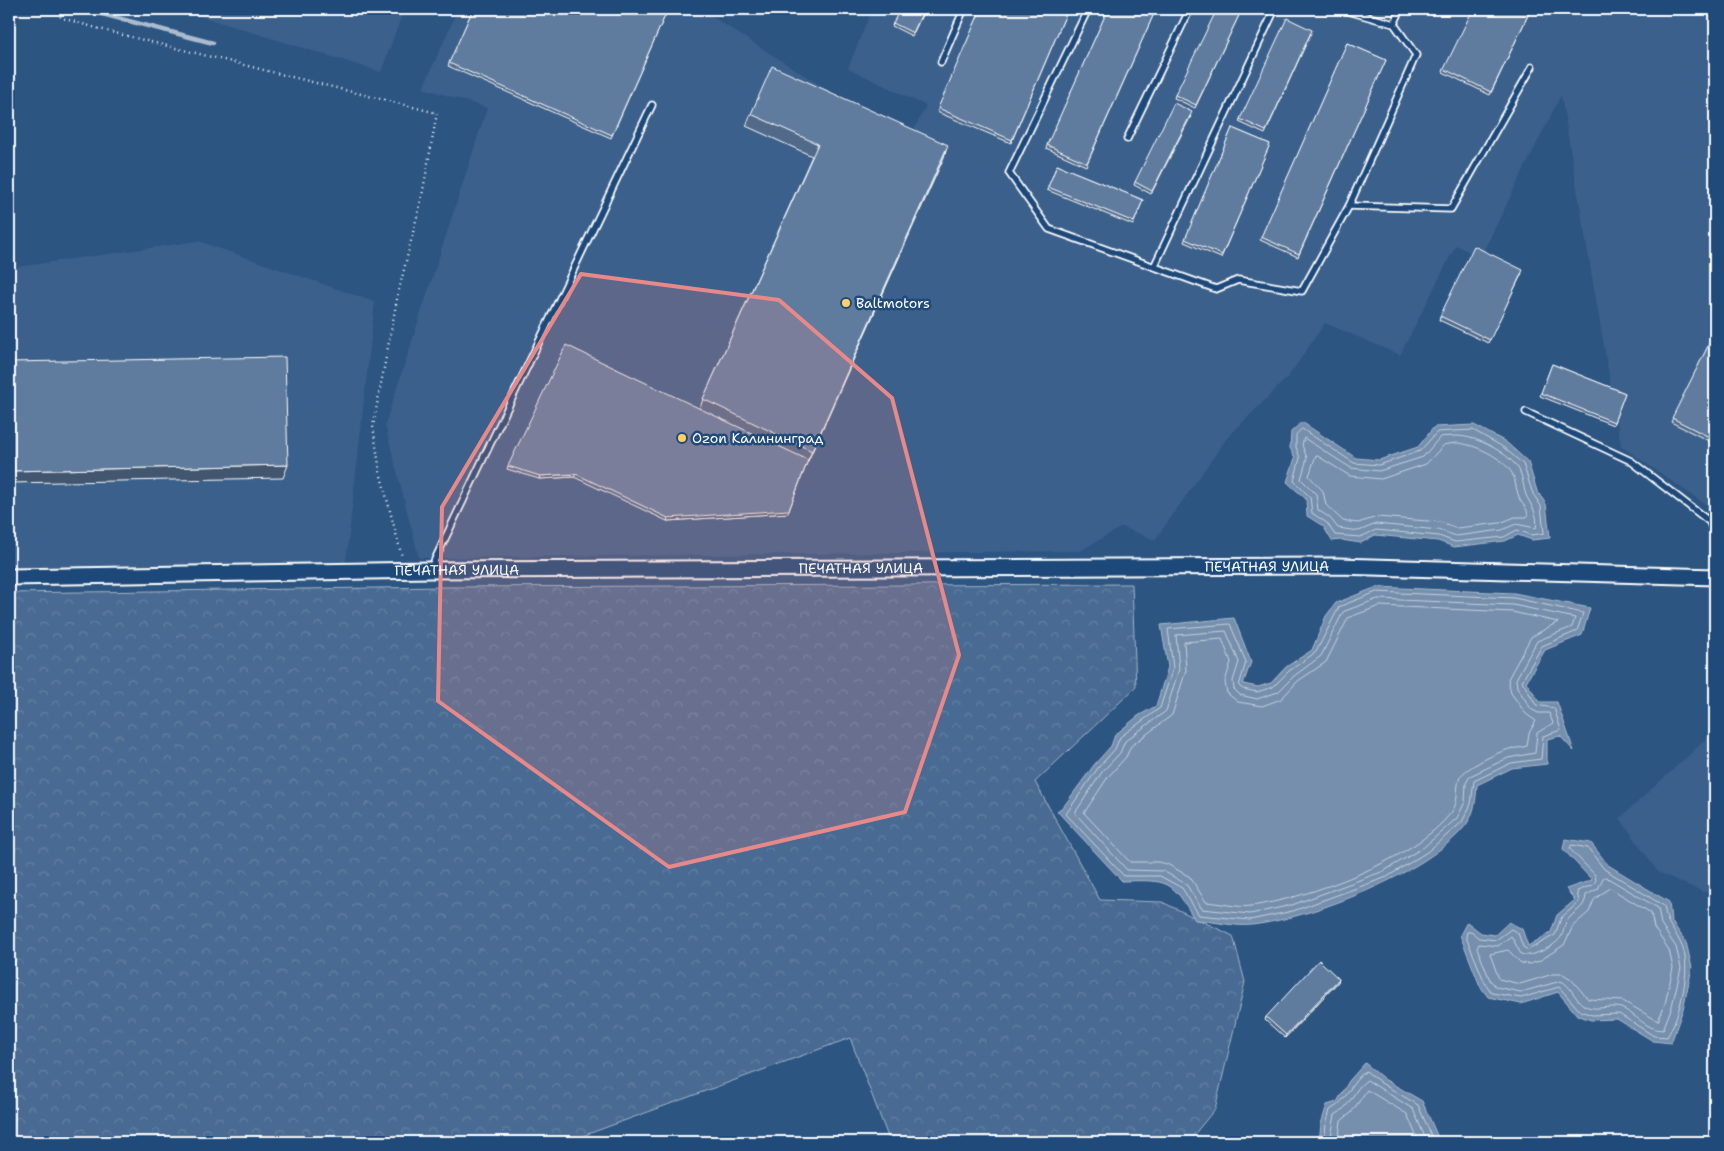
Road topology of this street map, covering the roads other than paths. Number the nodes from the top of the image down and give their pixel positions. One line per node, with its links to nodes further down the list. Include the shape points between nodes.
1 (964, 9): 8 (lane)
2 (1088, 9): 13 (lane, via 1009,174 1049,229)
3 (1190, 9): 11 (lane)
4 (1275, 9): 13 (lane)
5 (1341, 9): 7 (lane)
6 (1401, 9): 7 (lane)
7 (1394, 24): 12 (lane, via 1416,55)
8 (941, 62)
9 (1532, 67): 12 (lane, via 1451,209)
10 (652, 105): 18 (lane)
11 (1127, 139)
12 (1349, 206): 13 (lane, via 1302,291 1238,280 1216,289)
13 (1154, 267)
14 (1526, 412): 16 (lane, via 1631,461)
15 (1715, 496): 16 (lane)
16 (1710, 522): 17 (lane)
17 (1715, 536)
18 (430, 570): 19 (street, ПЕЧАТНАЯ УЛИЦА); 20 (street, ПЕЧАТНАЯ УЛИЦА, via 1338,566)
19 (9, 577)
20 (1715, 577)

